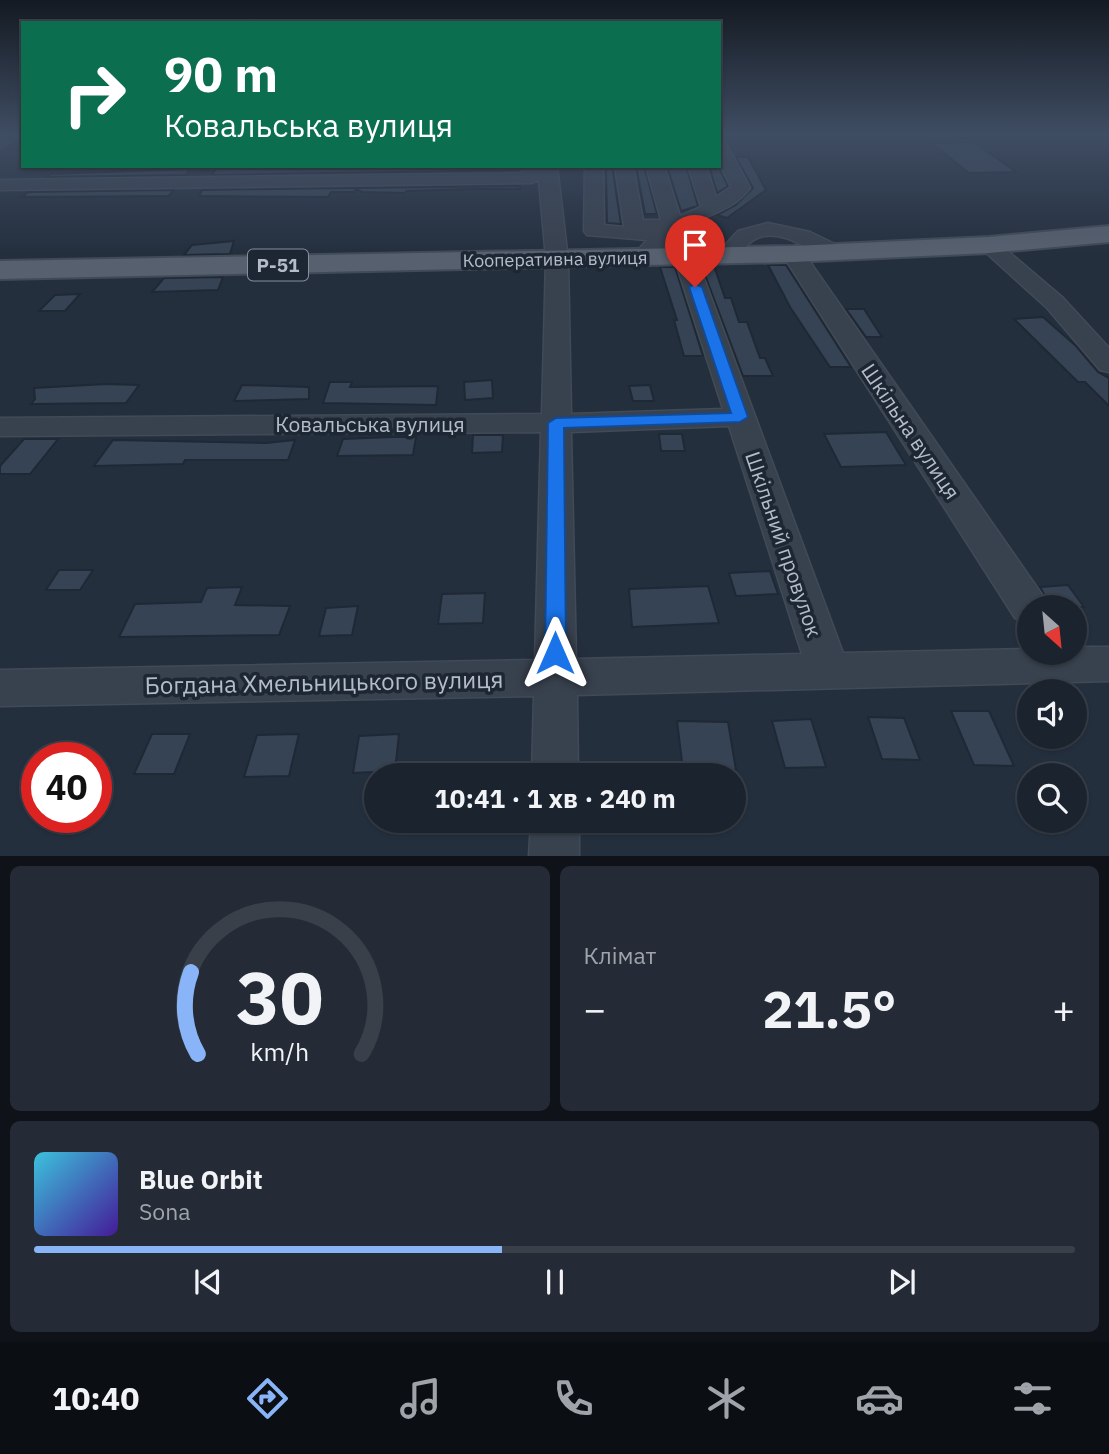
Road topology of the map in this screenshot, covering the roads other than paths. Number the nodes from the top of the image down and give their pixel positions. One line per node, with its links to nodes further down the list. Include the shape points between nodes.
1 (492, 173): 8 (street)
2 (547, 173): 16 (street)
3 (594, 173): 11 (street, via 594,231)
4 (625, 173): 11 (street, via 634,226)
5 (657, 173): 11 (street, Шкільний провулок)
6 (699, 173): 9 (street)
7 (733, 173): 9 (street, via 741,188)
8 (0, 185)
9 (711, 210): 11 (street)
10 (1109, 234): 12 (main road, Кооперативна вулиця / Р-51)
11 (674, 239): 15 (main road, Кооперативна вулиця / Р-51); 16 (main road, Кооперативна вулиця / Р-51, via 642,258); 19 (street, Шкільний провулок)
12 (989, 245): 13 (main road, Кооперативна вулиця / Р-51); 18 (street, via 1055,303)
13 (835, 253): 14 (main road, Кооперативна вулиця / Р-51); 15 (street, via 807,236 772,229 744,235)
14 (793, 254): 15 (main road, Кооперативна вулиця / Р-51); 22 (street, Шкільна вулиця)
15 (726, 256)
16 (557, 259): 17 (main road, Кооперативна вулиця / Р-51); 20 (street)
17 (0, 270)
18 (1109, 364)
19 (740, 417): 20 (street, Ковальська вулиця); 26 (street, Шкільний провулок)
20 (556, 423): 21 (street, Ковальська вулиця); 27 (street)
21 (0, 427)
22 (1021, 595)
23 (1017, 662): 26 (street, Богдана Хмельницького вулиця)
24 (1087, 662): 25 (street, Богдана Хмельницького вулиця)
25 (1109, 664)
26 (828, 672): 27 (street, Богдана Хмельницького вулиця)
27 (555, 678): 28 (street, Богдана Хмельницького вулиця); 29 (street)
28 (0, 688)
29 (555, 763)
30 (555, 833): 31 (street)
31 (555, 856)

